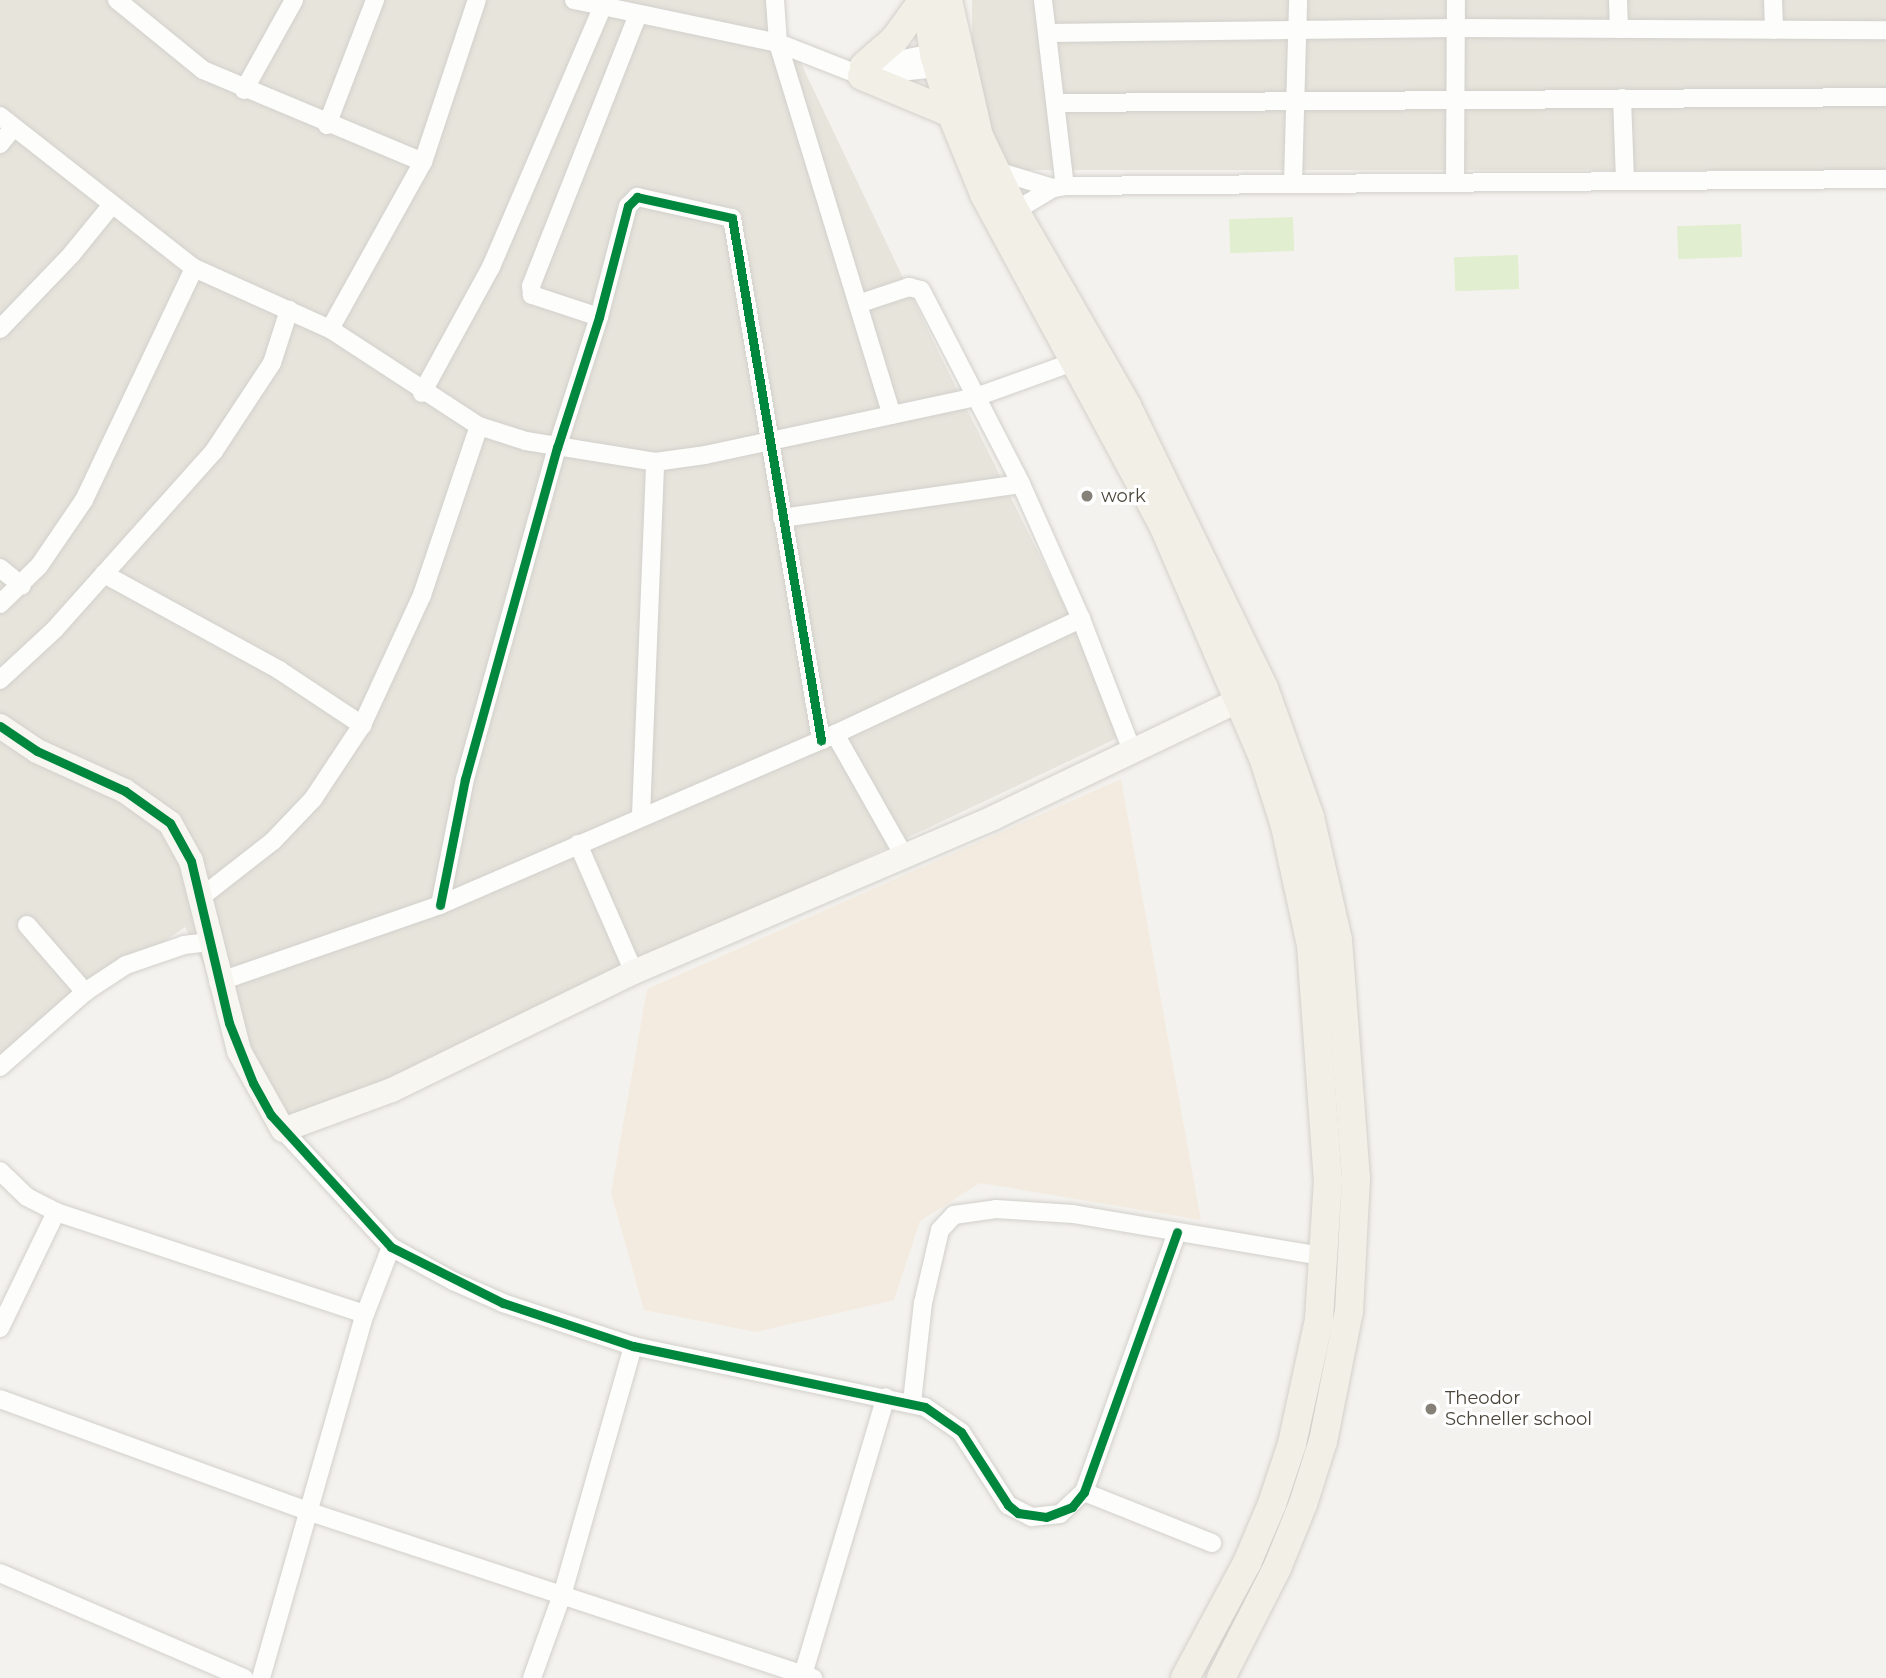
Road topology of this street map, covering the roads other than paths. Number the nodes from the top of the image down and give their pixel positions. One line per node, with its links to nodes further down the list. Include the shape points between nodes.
1 (117, 0): 25 (street, via 192,62)
2 (294, 0): 25 (street)
3 (375, 0): 33 (street)
4 (477, 0): 35 (street)
5 (574, 0): 14 (street)
6 (775, 0): 22 (street)
7 (925, 0): 23 (main road); 24 (main road, via 895,39)
8 (948, 0): 23 (main road)
9 (1043, 0): 21 (street)
10 (1298, 0): 20 (street)
11 (1456, 0): 16 (street)
12 (1618, 0): 17 (street)
13 (1773, 0): 18 (street)
14 (603, 6): 15 (street); 51 (street, via 491,267)
15 (631, 9): 22 (street); 47 (street, via 531,286 532,295)
16 (1457, 28): 17 (street); 20 (street); 28 (street)
17 (1619, 29): 18 (street)
18 (1773, 30): 19 (street)
19 (1886, 30)
20 (1298, 32): 21 (street); 29 (street)
21 (1048, 33): 30 (street)
22 (779, 43): 24 (street); 45 (street)
23 (947, 59): 24 (street); 31 (main road); 36 (main road)
24 (859, 71): 31 (main road)
25 (244, 90): 33 (street)
26 (1886, 97): 27 (street)
27 (1622, 98): 28 (street); 38 (street)
28 (1457, 100): 29 (street); 39 (street)
29 (1294, 101): 30 (street); 40 (street)
30 (1056, 103): 41 (street)
31 (951, 113): 50 (main road, via 989,204)
32 (6, 122): 34 (street); 42 (street)
33 (327, 125): 35 (street)
34 (0, 144)
35 (423, 162): 49 (street)
36 (997, 171): 41 (street); 43 (main road)
37 (1886, 179): 38 (street)
38 (1625, 180): 39 (street)
39 (1455, 181): 40 (street)
40 (1293, 183): 41 (street)
41 (1059, 187): 43 (street)
42 (111, 206): 44 (street); 48 (street)
43 (1015, 211): 66 (main road, via 1127,406)
44 (194, 268): 46 (street); 62 (street, via 84,500)
45 (860, 303): 52 (street, via 918,288); 53 (street)
46 (289, 310): 49 (street); 61 (street, via 272,363 231,429)
47 (599, 317): 55 (street, via 633,199 728,214); 56 (street)
48 (0, 329)
49 (330, 330): 51 (street)
50 (1076, 361): 52 (street); 66 (main road)
51 (422, 393): 54 (street)
52 (976, 397): 53 (street); 58 (street)
53 (892, 415): 55 (street)
54 (479, 426): 56 (street); 67 (street, via 422,594)
55 (770, 442): 57 (street); 59 (street)
56 (556, 447): 57 (street); 75 (street, via 465,779)
57 (655, 462): 71 (street)
58 (1021, 484): 59 (street); 64 (street)
59 (782, 518): 69 (street)
60 (0, 569): 62 (street)
61 (104, 574): 65 (street); 67 (street, via 269,664)
62 (22, 586): 63 (street)
63 (0, 604)
64 (1081, 619): 69 (street); 70 (street)
65 (0, 680)
66 (1252, 694): 70 (street); 77 (main road, via 1310,817); 79 (main road)
67 (362, 725): 74 (street, via 313,799 273,841)
68 (0, 726): 74 (street, via 37,751 157,810 186,848)
69 (828, 737): 71 (street); 73 (street)
70 (1133, 753): 73 (street)
71 (641, 815): 72 (street)
72 (579, 844): 75 (street); 80 (street)
73 (904, 856): 80 (street)
74 (200, 898): 78 (street)
75 (439, 905): 81 (street)
76 (27, 925): 82 (street)
77 (1338, 940): 79 (main road); 106 (main road, via 1356,1178 1349,1311 1323,1441 1303,1504 1277,1568)
78 (209, 942): 81 (street); 82 (street, via 184,945 126,965)
79 (1311, 945): 89 (main road, via 1328,1180)
80 (634, 972): 84 (street, via 392,1090)
81 (218, 982): 84 (street, via 253,1083)
82 (85, 992): 83 (street)
83 (0, 1067)
84 (283, 1130): 88 (street)
85 (0, 1171): 86 (street, via 27,1197)
86 (56, 1212): 90 (street); 91 (street)
87 (1177, 1232): 89 (street); 95 (street, via 1041,1210 954,1215 940,1230 923,1303); 96 (street)
88 (391, 1247): 90 (street); 92 (street, via 503,1303)
89 (1326, 1257): 105 (main road, via 1308,1382 1280,1480 1247,1563)
90 (365, 1314): 97 (street)
91 (0, 1328)
92 (633, 1346): 93 (street); 100 (street)
93 (886, 1397): 95 (street); 101 (street)
94 (0, 1399): 97 (street)
95 (912, 1402): 96 (street, via 961,1432 999,1495 1018,1513 1060,1514)
96 (1084, 1492): 98 (street)
97 (307, 1511): 100 (street); 103 (street)
98 (1212, 1542)
99 (0, 1573): 102 (street)
100 (563, 1592): 101 (street); 104 (street)
101 (806, 1677)
102 (244, 1678)
103 (261, 1678)
104 (531, 1678)
105 (1185, 1678)
106 (1221, 1678)

